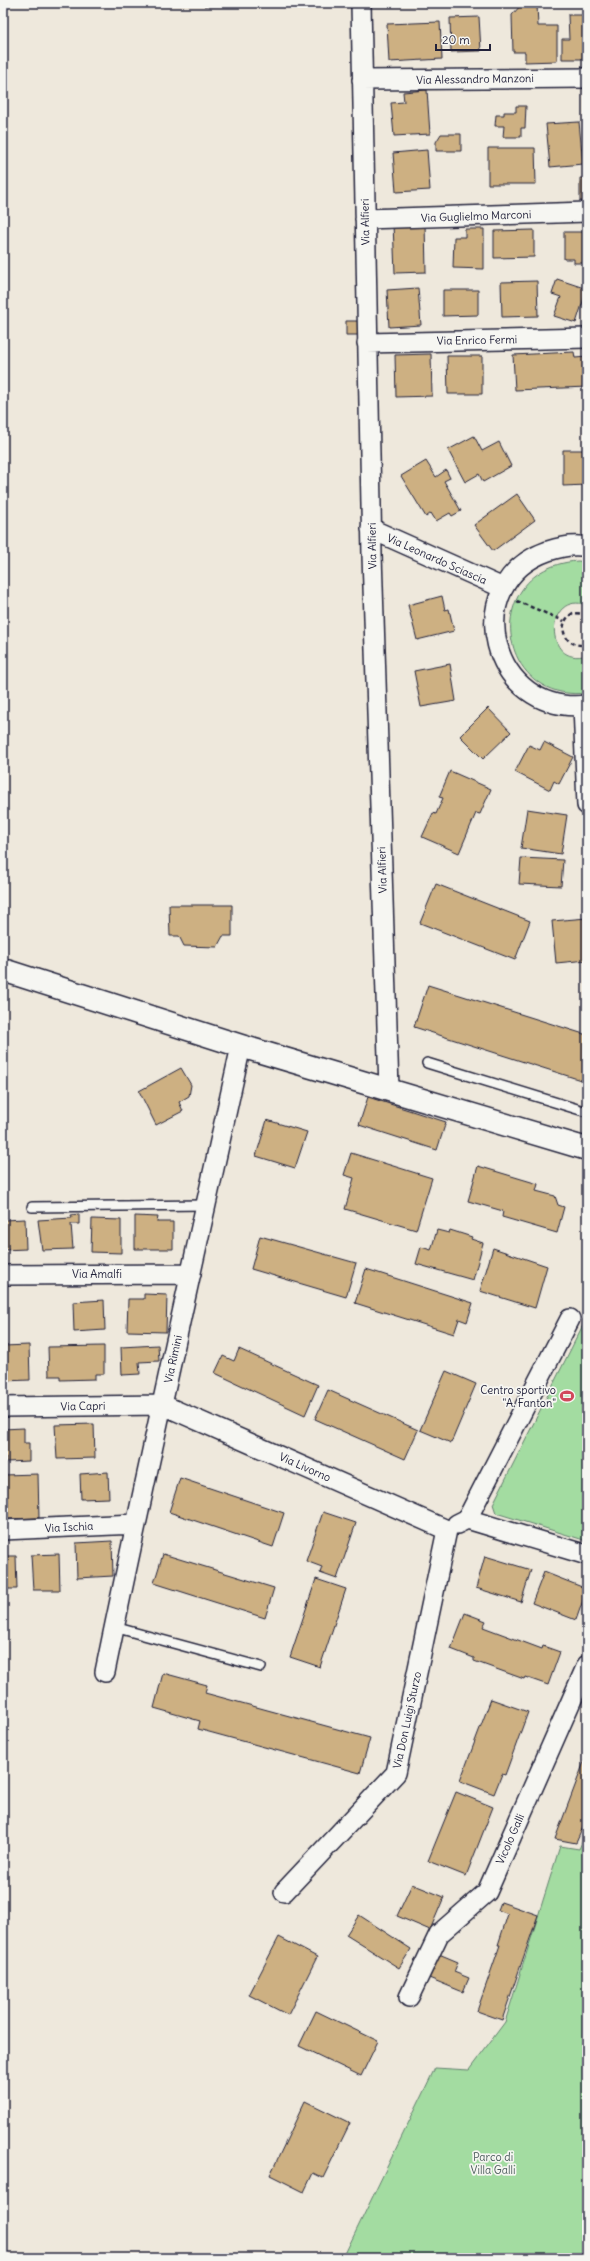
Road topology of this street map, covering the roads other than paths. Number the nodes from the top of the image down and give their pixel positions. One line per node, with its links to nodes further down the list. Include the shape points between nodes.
1 (361, 3): 3 (street, Via Alfieri)
2 (587, 78): 3 (street, Via Alessandro Manzoni)
3 (362, 80): 5 (street, Via Alfieri)
4 (587, 212): 5 (street, Via Guglielmo Marconi)
5 (365, 219): 7 (street, Via Alfieri)
6 (587, 338): 7 (street, Via Enrico Fermi)
7 (367, 343): 8 (street, Via Alfieri)
8 (372, 529): 10 (street, Via Leonardo Sciascia); 16 (street, Via Alfieri)
9 (587, 547): 10 (street, via 559,547 536,555 517,569)
10 (506, 584): 11 (street, via 495,614 495,641 505,666 522,687 544,701 570,707)
11 (585, 705): 12 (street)
12 (587, 805)
13 (3, 970): 14 (street)
14 (241, 1046): 16 (street); 19 (street, Via Rimini)
15 (427, 1063): 17 (lane)
16 (389, 1089): 18 (street)
17 (587, 1112)
18 (587, 1149)
19 (206, 1205): 20 (lane); 21 (street, Via Rimini)
20 (32, 1207)
21 (191, 1274): 22 (street, Via Amalfi); 24 (street, Via Rimini)
22 (3, 1275)
23 (570, 1319): 26 (street)
24 (163, 1405): 25 (street, Via Capri); 27 (street, Via Rimini); 29 (street, Via Livorno)
25 (3, 1407)
26 (467, 1519): 29 (street); 30 (street)
27 (135, 1524): 28 (street, Via Ischia); 31 (street, Via Rimini)
28 (3, 1530)
29 (447, 1530): 35 (street, Via Don Luigi Sturzo, via 396,1773)
30 (587, 1555)
31 (114, 1627): 33 (lane); 34 (street, Via Rimini)
32 (587, 1665): 36 (street, Vicolo Galli, via 487,1892 439,1934)
33 (261, 1667)
34 (105, 1672)
35 (284, 1892)
36 (409, 1997)

